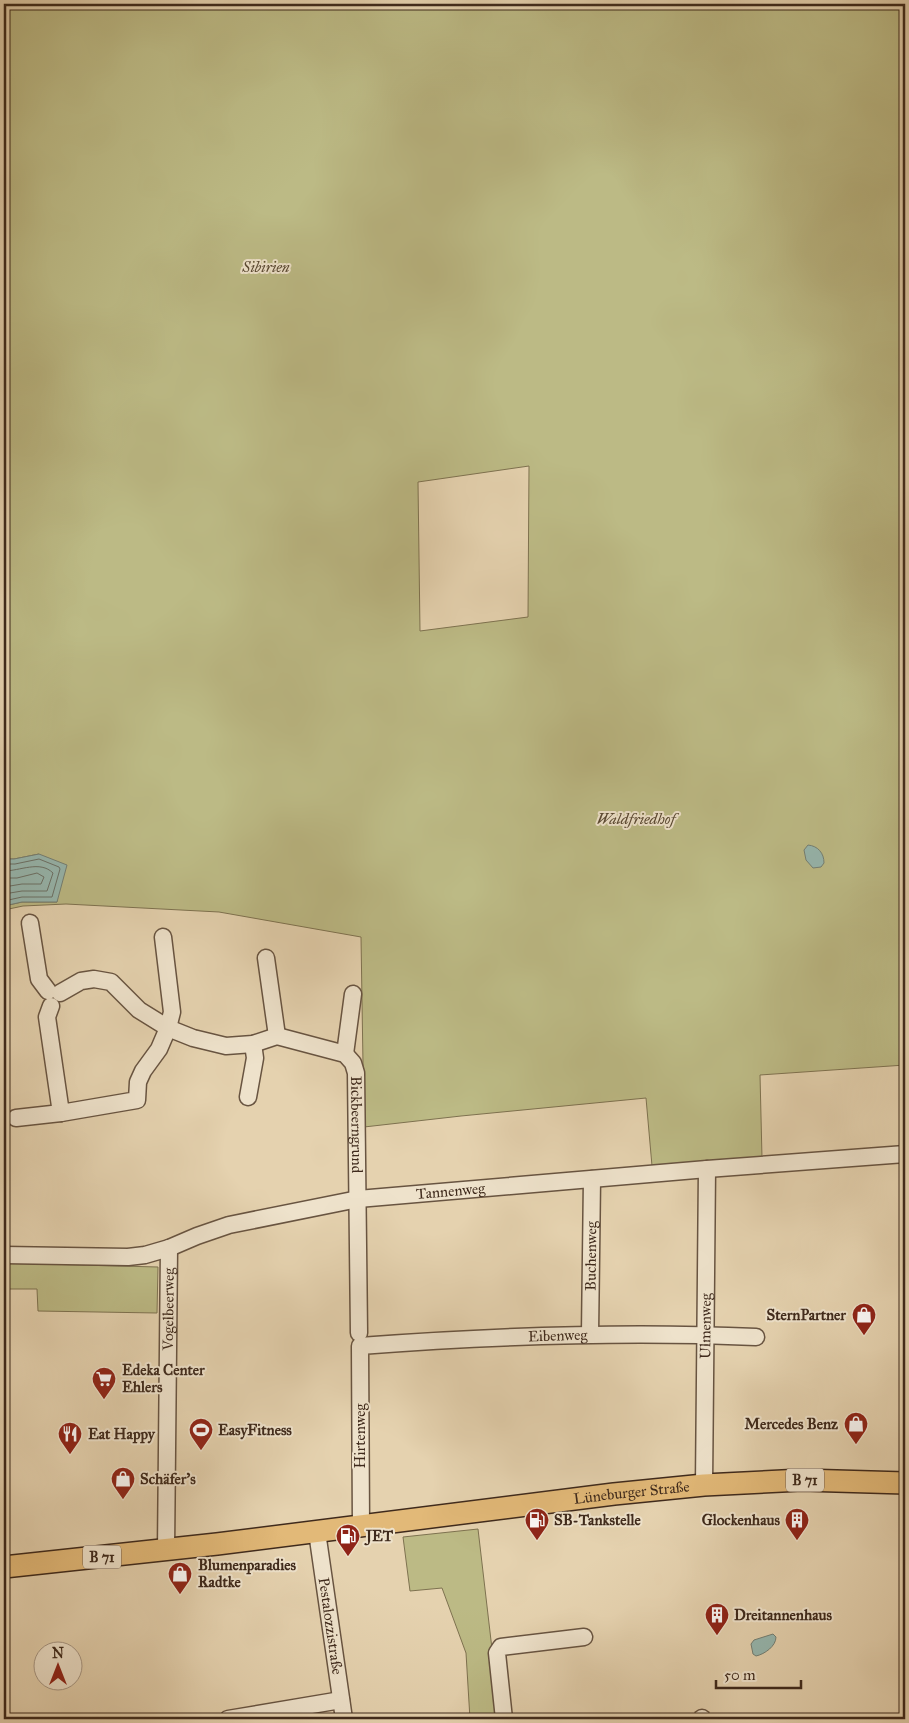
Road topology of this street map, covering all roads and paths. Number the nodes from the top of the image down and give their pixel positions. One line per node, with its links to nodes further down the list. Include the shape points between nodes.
1 (30, 923): 5 (street, via 39,979)
2 (163, 937): 6 (street, via 172,1012)
3 (266, 958): 7 (street)
4 (353, 994): 9 (street, Bickbeerngrund)
5 (53, 997): 6 (street, via 81,981 111,982 139,1010); 11 (street, via 47,1017)
6 (168, 1028): 8 (street, via 226,1046); 11 (street, via 138,1082 137,1100)
7 (277, 1036): 8 (street); 9 (street, Bickbeerngrund)
8 (253, 1044): 10 (street, via 255,1058)
9 (345, 1054): 16 (street, Bickbeerngrund, via 356,1073)
10 (248, 1097)
11 (61, 1113): 12 (street)
12 (16, 1118)
13 (905, 1154): 14 (street, Tannenweg)
14 (707, 1168): 15 (street, Tannenweg); 20 (street, Ulmenweg)
15 (592, 1179): 16 (street, Tannenweg); 19 (street, Buchenweg)
16 (358, 1198): 17 (street, Tannenweg, via 230,1225); 22 (street, Hirtenweg)
17 (169, 1248): 18 (street, Tannenweg, via 128,1257); 27 (street, Vogelbeerweg)
18 (4, 1255)
19 (590, 1334): 20 (street, Eibenweg); 22 (street, Eibenweg)
20 (705, 1334): 21 (street, Eibenweg); 24 (street, Ulmenweg)
21 (756, 1336)
22 (359, 1340): 25 (street, Hirtenweg)
23 (905, 1483): 24 (main road, Lüneburger Straße / B 71, via 802,1480)
24 (704, 1485): 25 (main road, Lüneburger Straße / B 71)
25 (361, 1526): 26 (main road, Lüneburger Straße / B 71)
26 (317, 1532): 27 (main road, Lüneburger Straße / B 71); 30 (street, Pestalozzistraße)
27 (166, 1550): 28 (main road, Lüneburger Straße / B 71)
28 (4, 1567)
29 (584, 1636): 33 (street, via 502,1647 497,1653)
30 (341, 1700): 31 (street); 32 (street, Pestalozzistraße)
31 (228, 1719)
32 (344, 1719)
33 (504, 1719)

